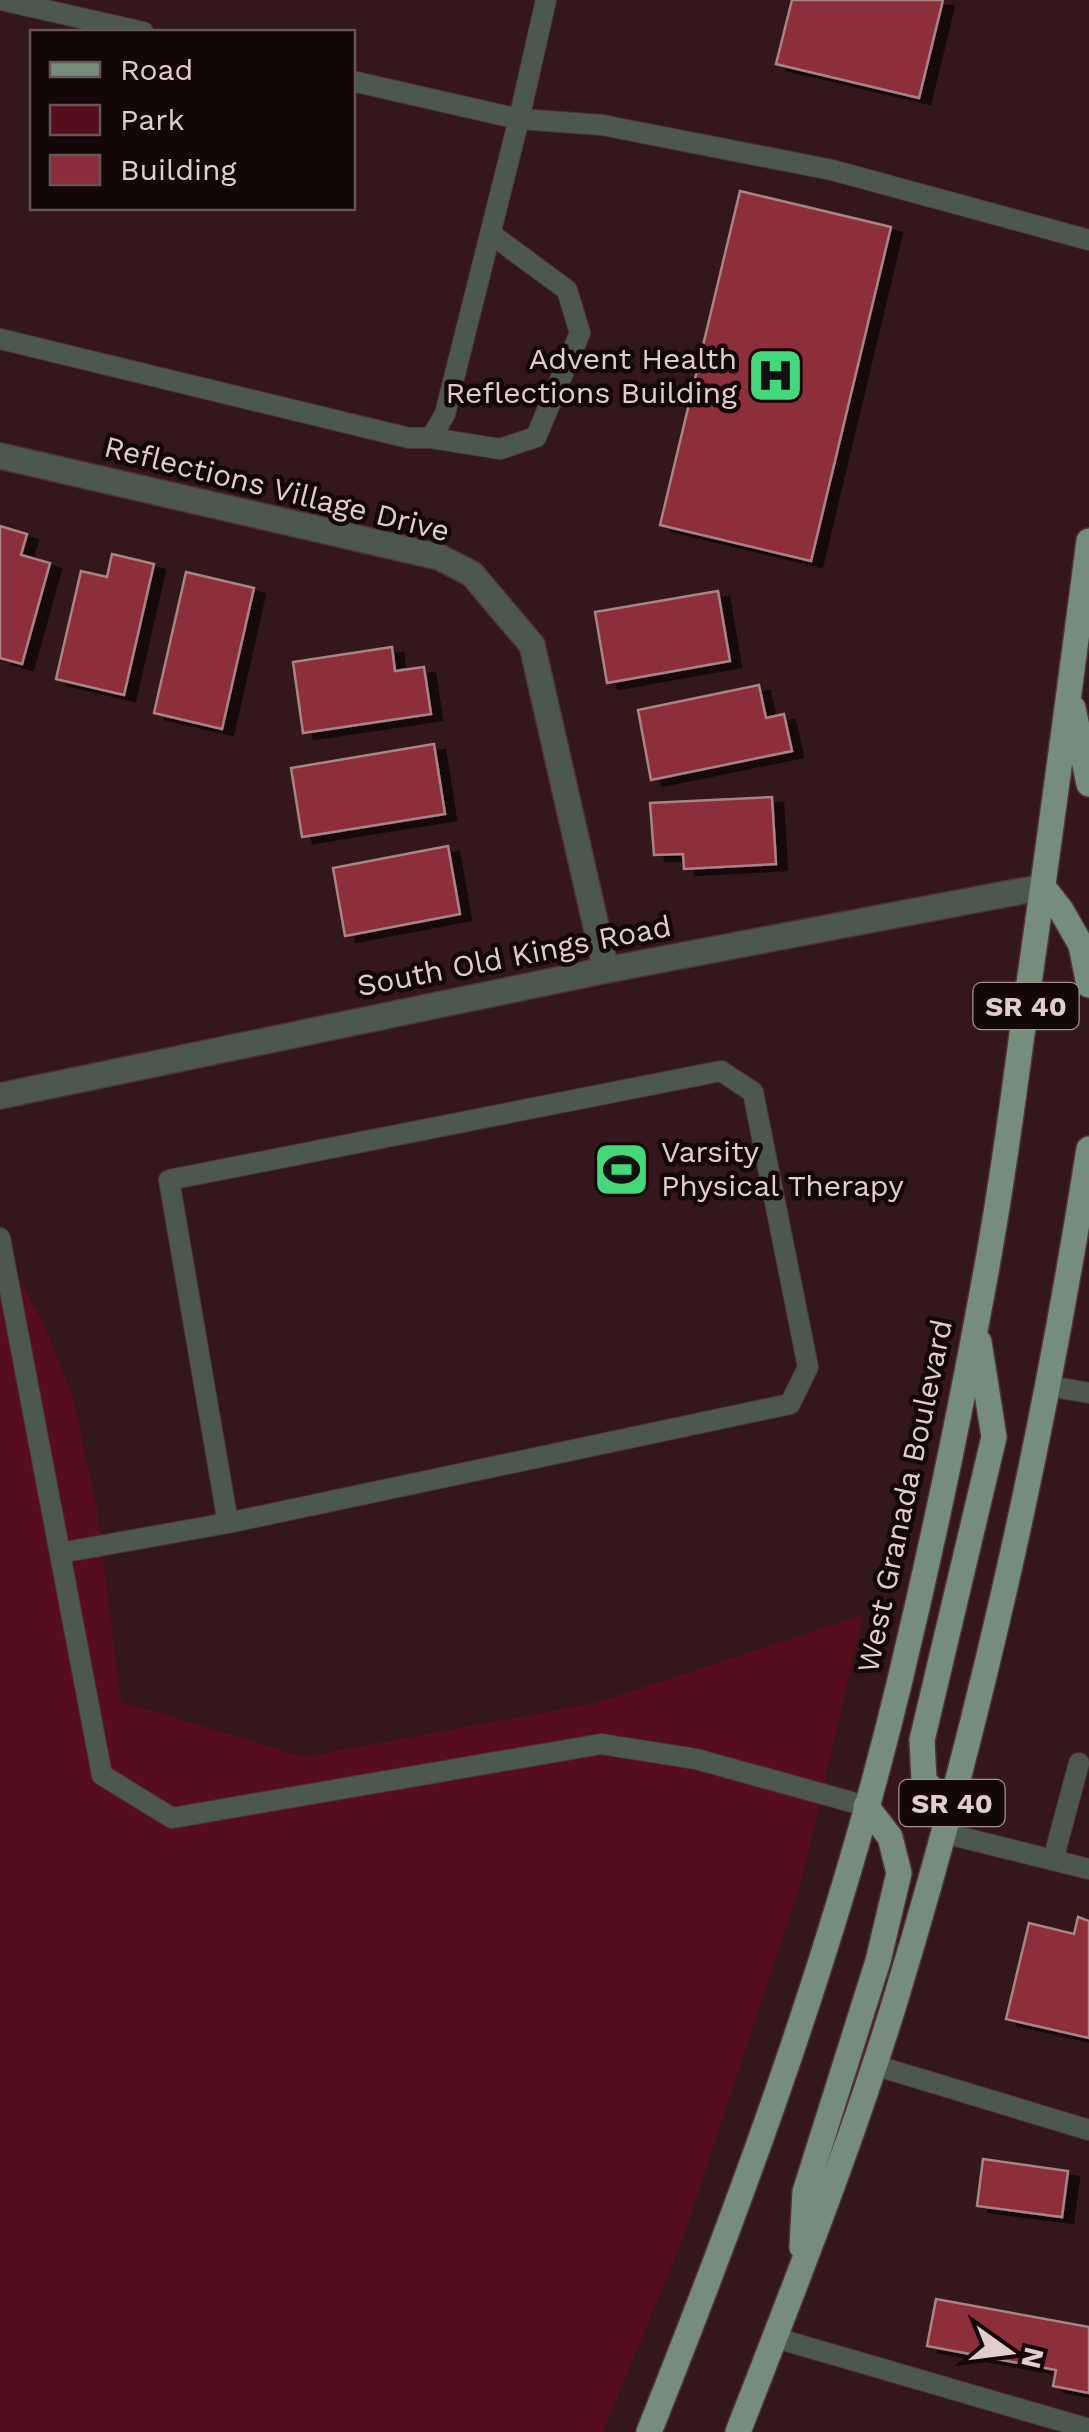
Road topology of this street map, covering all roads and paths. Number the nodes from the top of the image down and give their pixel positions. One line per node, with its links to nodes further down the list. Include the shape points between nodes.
1 (1, 0): 3 (lane)
2 (548, 3): 5 (lane)
3 (133, 30)
4 (355, 82): 5 (lane)
5 (519, 119): 6 (lane); 7 (lane, via 602,125 832,170)
6 (490, 234): 9 (lane, via 445,414); 9 (lane, via 567,290 580,333 536,437 500,449)
7 (1089, 240)
8 (0, 339): 9 (lane)
9 (431, 438)
10 (0, 456): 15 (street, Reflections Village Drive, via 439,557 472,574 532,645)
11 (1089, 542): 12 (main road, West Granada Boulevard / SR 40)
12 (1069, 688): 13 (main road); 14 (main road, West Granada Boulevard / SR 40)
13 (1089, 784)
14 (1043, 887): 15 (street, South Old Kings Road); 16 (main road, via 1081,945); 20 (main road, West Granada Boulevard / SR 40)
15 (606, 970): 17 (street, South Old Kings Road)
16 (1089, 985)
17 (0, 1096)
18 (1089, 1149): 21 (main road, SR 40)
19 (0, 1238): 24 (lane)
20 (976, 1322): 26 (main road, West Granada Boulevard / SR 40); 27 (main road, via 994,1437 922,1740 924,1780)
21 (1048, 1386): 22 (lane); 27 (main road, SR 40, via 996,1635)
22 (1089, 1394)
23 (228, 1523): 23 (lane, via 170,1180 721,1071 753,1092 808,1366 790,1404); 24 (lane)
24 (60, 1553): 26 (lane, via 102,1775 172,1818 601,1744 696,1759)
25 (1079, 1764): 28 (lane)
26 (866, 1806): 32 (main road, via 890,1837 899,1874 805,2192); 35 (main road, West Granada Boulevard / SR 40, via 786,2070)
27 (947, 1823): 28 (lane); 30 (main road, SR 40)
28 (1054, 1860): 29 (lane)
29 (1089, 1869)
30 (874, 2066): 31 (lane); 32 (main road, SR 40)
31 (1089, 2130)
32 (801, 2272): 33 (main road, SR 40)
33 (776, 2338): 34 (lane); 36 (main road, SR 40)
34 (1089, 2430)
35 (649, 2432)
36 (738, 2432)

